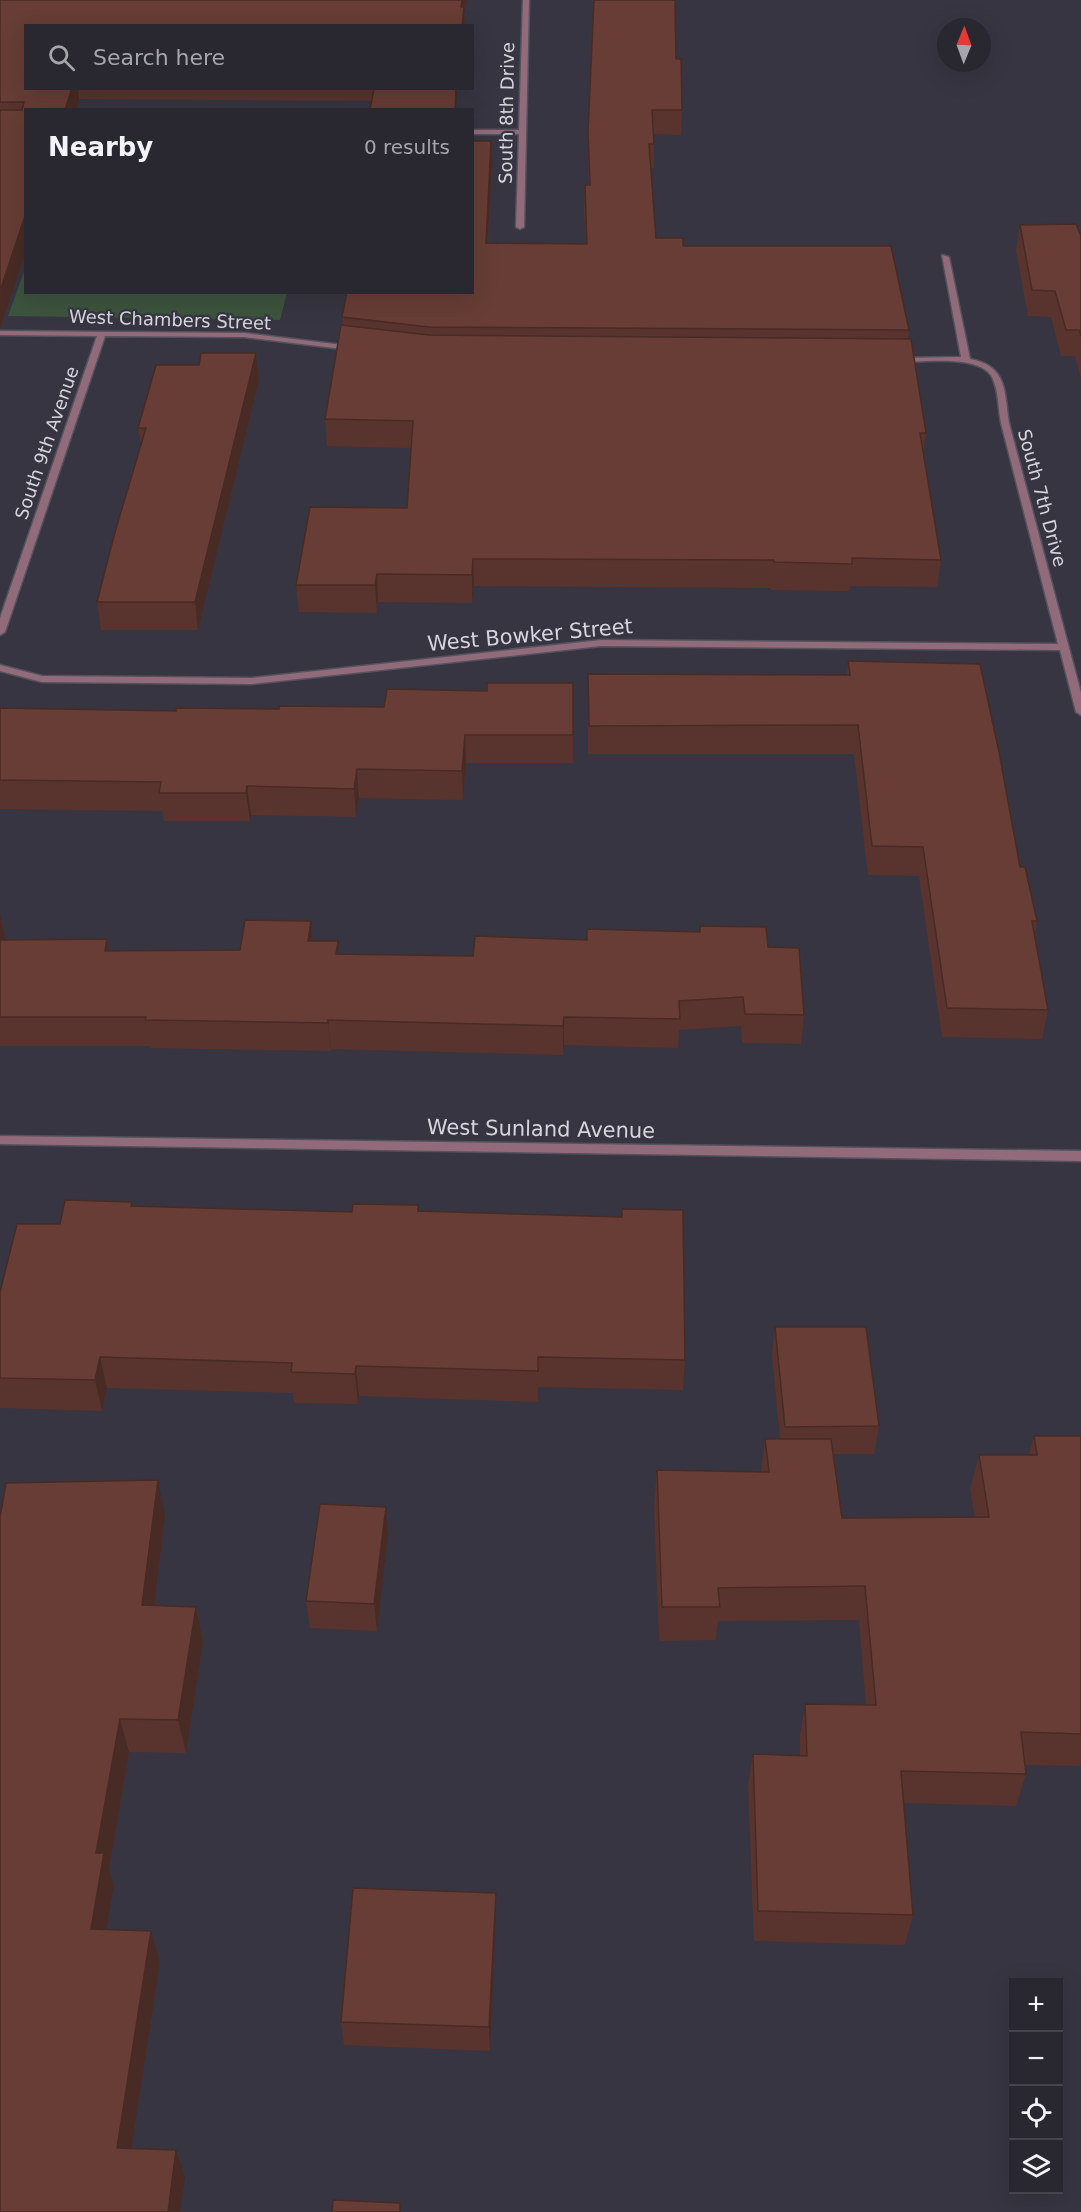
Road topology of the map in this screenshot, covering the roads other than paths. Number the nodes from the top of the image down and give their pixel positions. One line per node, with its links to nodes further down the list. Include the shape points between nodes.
1 (526, 0): 3 (street, South 8th Drive)
2 (474, 132): 3 (street)
3 (521, 132): 4 (street, South 8th Drive)
4 (520, 227)
5 (945, 257): 10 (street)
6 (0, 333): 7 (street, West Chambers Street)
7 (102, 334): 8 (street, West Chambers Street, via 244,335); 11 (street, South 9th Avenue)
8 (360, 349)
9 (894, 360): 10 (street)
10 (966, 360): 12 (street, South 7th Drive, via 986,366 996,376)
11 (0, 632)
12 (1065, 647): 13 (street, West Bowker Street, via 601,643 252,681 42,679); 14 (street, South 7th Drive)
13 (0, 668)
14 (1081, 712)
15 (0, 1140): 16 (street, West Sunland Avenue)
16 (1081, 1156)

